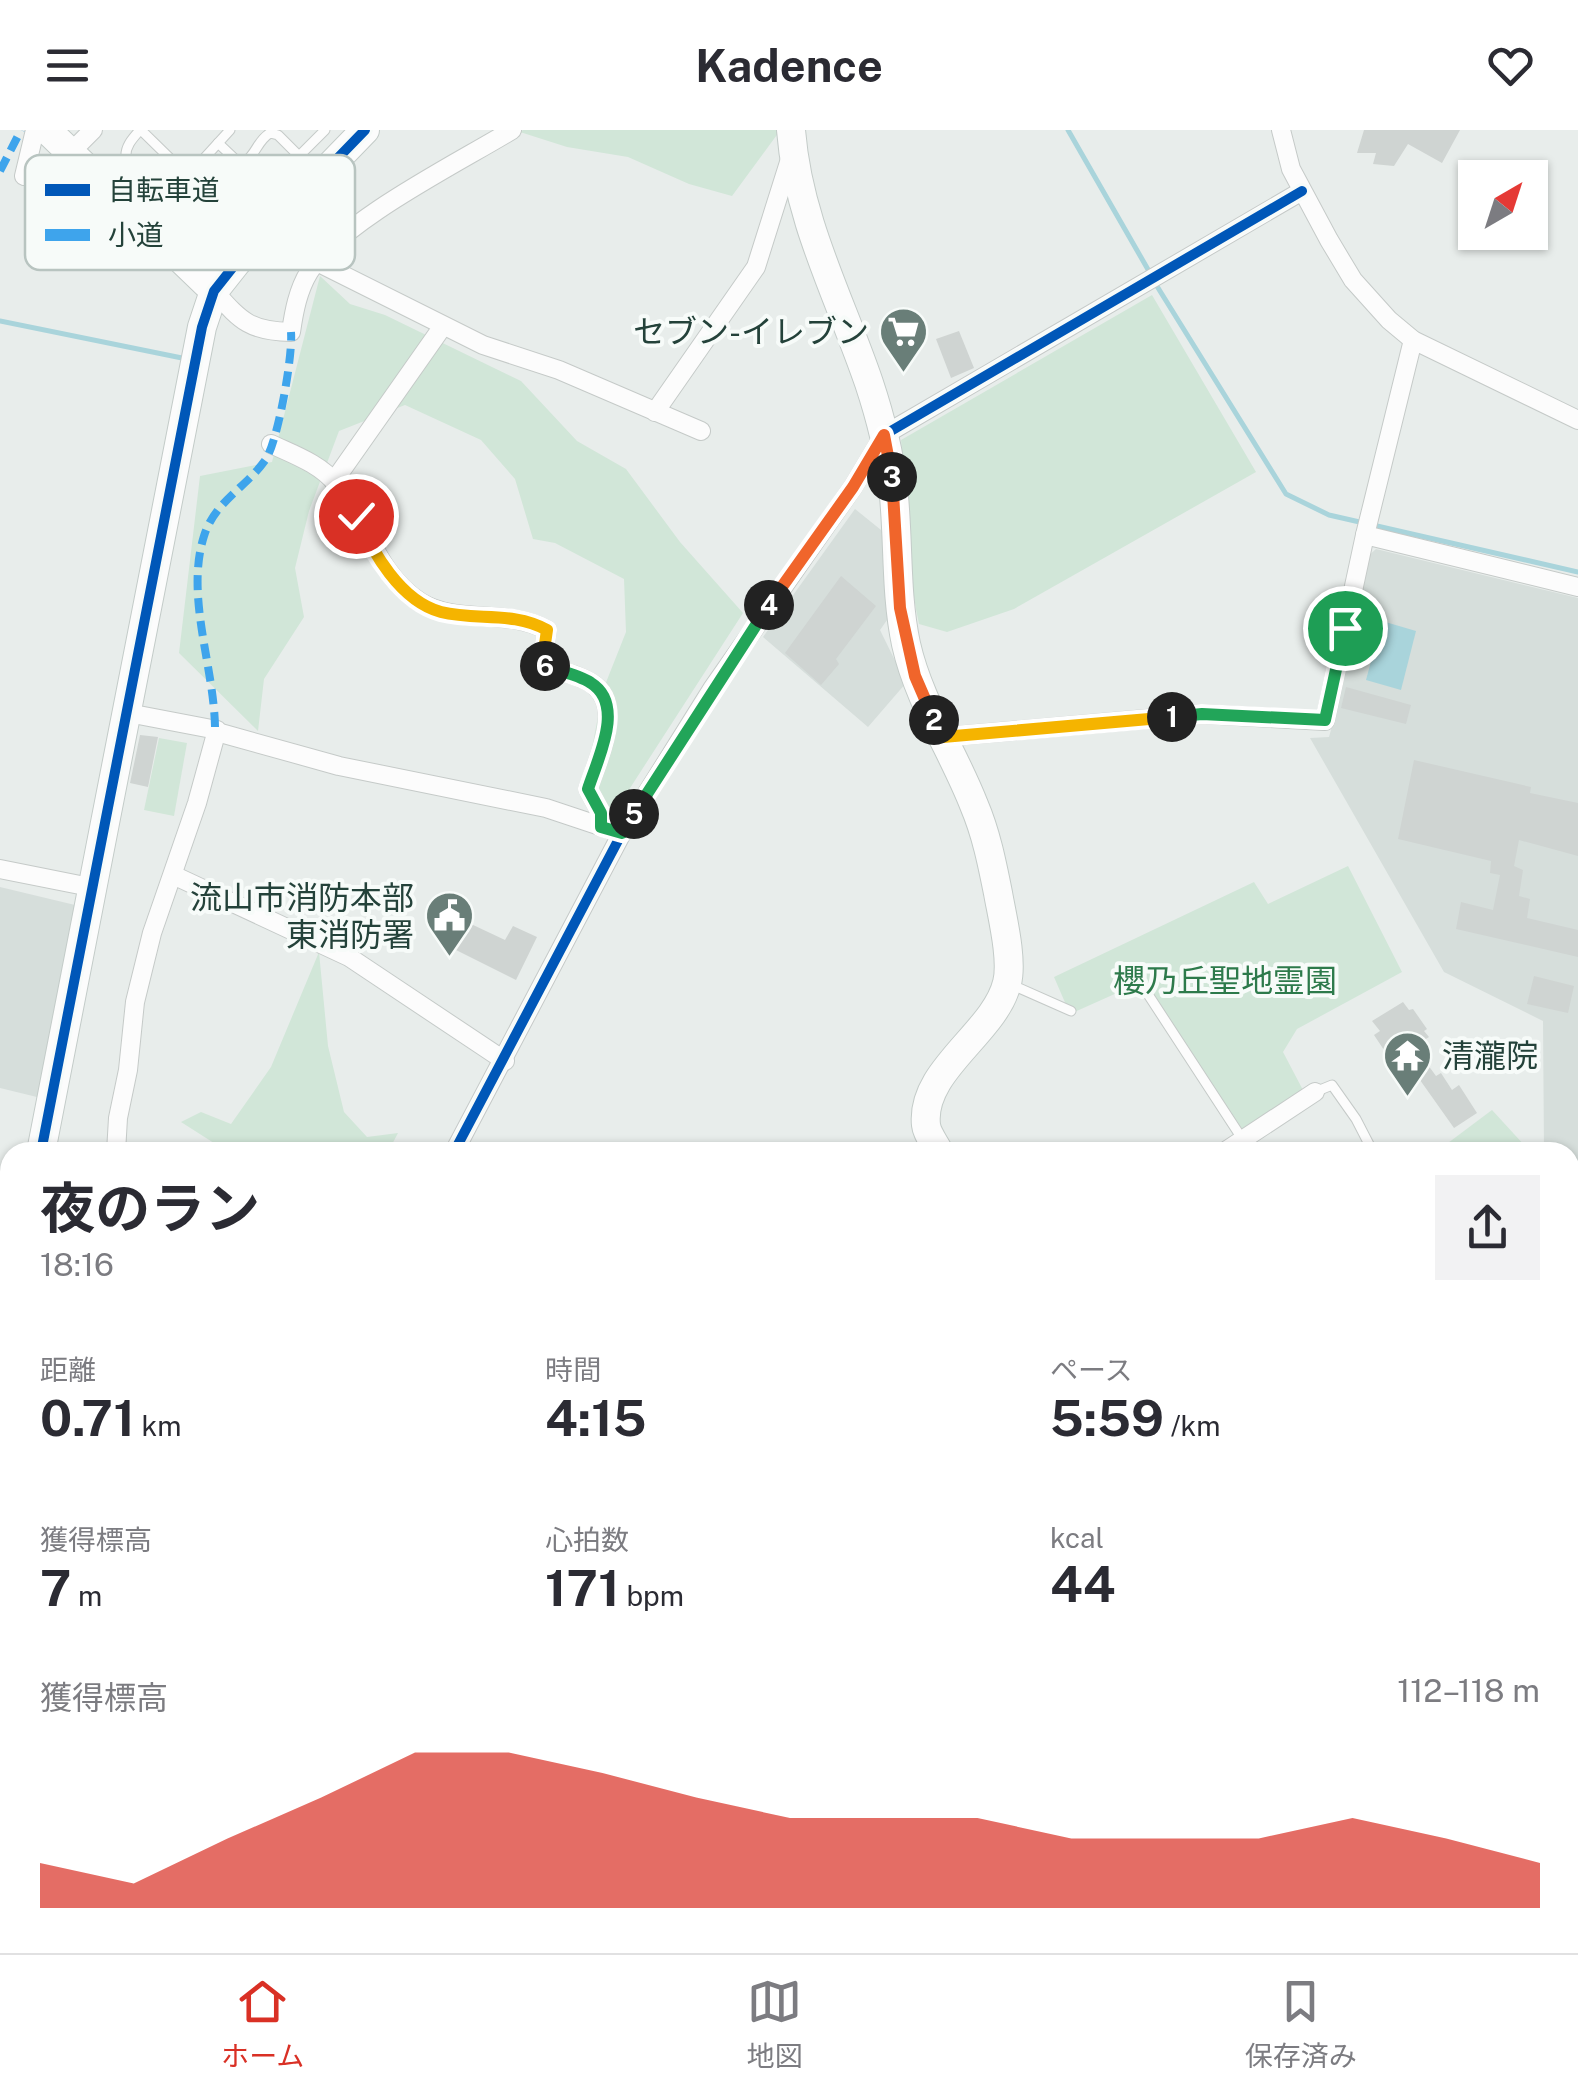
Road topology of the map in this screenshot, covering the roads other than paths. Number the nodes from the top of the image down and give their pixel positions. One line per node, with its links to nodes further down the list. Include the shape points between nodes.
1 (35, 130): 13 (street)
2 (47, 130): 12 (street)
3 (93, 130): 12 (street)
4 (140, 130): 14 (lane); 15 (lane)
5 (230, 130): 11 (lane)
6 (325, 130): 20 (lane)
7 (365, 130): 21 (street)
8 (512, 130): 25 (street)
9 (1281, 130): 24 (street)
10 (792, 140): 33 (street, via 756,267); 36 (street, via 810,232)
11 (218, 143): 16 (lane); 17 (lane)
12 (70, 153)
13 (29, 155)
14 (126, 155)
15 (166, 155)
16 (207, 155)
17 (230, 155)
18 (252, 155): 19 (lane, via 270,133)
19 (298, 155)
20 (300, 155)
21 (340, 155)
22 (25, 172): 23 (street)
23 (24, 176)
24 (1302, 191): 32 (street, via 1353,280); 36 (street)
25 (355, 229)
26 (192, 270): 30 (street)
27 (232, 270): 30 (street)
28 (311, 270): 30 (street, via 291,332 242,322)
29 (332, 270): 31 (street)
30 (214, 291): 41 (street)
31 (443, 326): 33 (street); 38 (street)
32 (1413, 340): 34 (street); 39 (street)
33 (656, 412): 35 (street)
34 (1578, 420)
35 (701, 432)
36 (884, 435): 43 (street, via 906,645); 45 (street)
37 (270, 444): 38 (street)
38 (334, 481): 44 (street, via 376,555 420,602 440,612 507,616 547,630 542,665 600,692 609,719 588,789)
39 (1368, 524): 40 (street); 43 (street, via 1325,720 1202,714)
40 (1578, 586)
41 (128, 713): 42 (street); 48 (street)
42 (217, 732): 44 (street, via 340,766 546,808); 47 (street)
43 (943, 737): 50 (street, via 986,837)
44 (601, 827): 45 (street)
45 (622, 833): 52 (street)
46 (0, 870): 48 (street)
47 (173, 875): 52 (street, via 348,958); 56 (street, via 135,1002)
48 (95, 888): 55 (street)
49 (1138, 979): 54 (lane)
50 (1007, 983): 51 (lane); 58 (street, via 928,1101 926,1128)
51 (1071, 1010)
52 (505, 1061): 57 (street)
53 (1314, 1092): 54 (street); 60 (lane, via 1332,1086)
54 (1243, 1140): 59 (street)
55 (44, 1142)
56 (117, 1142)
57 (460, 1142)
58 (934, 1142)
59 (1240, 1142)
60 (1368, 1142)

